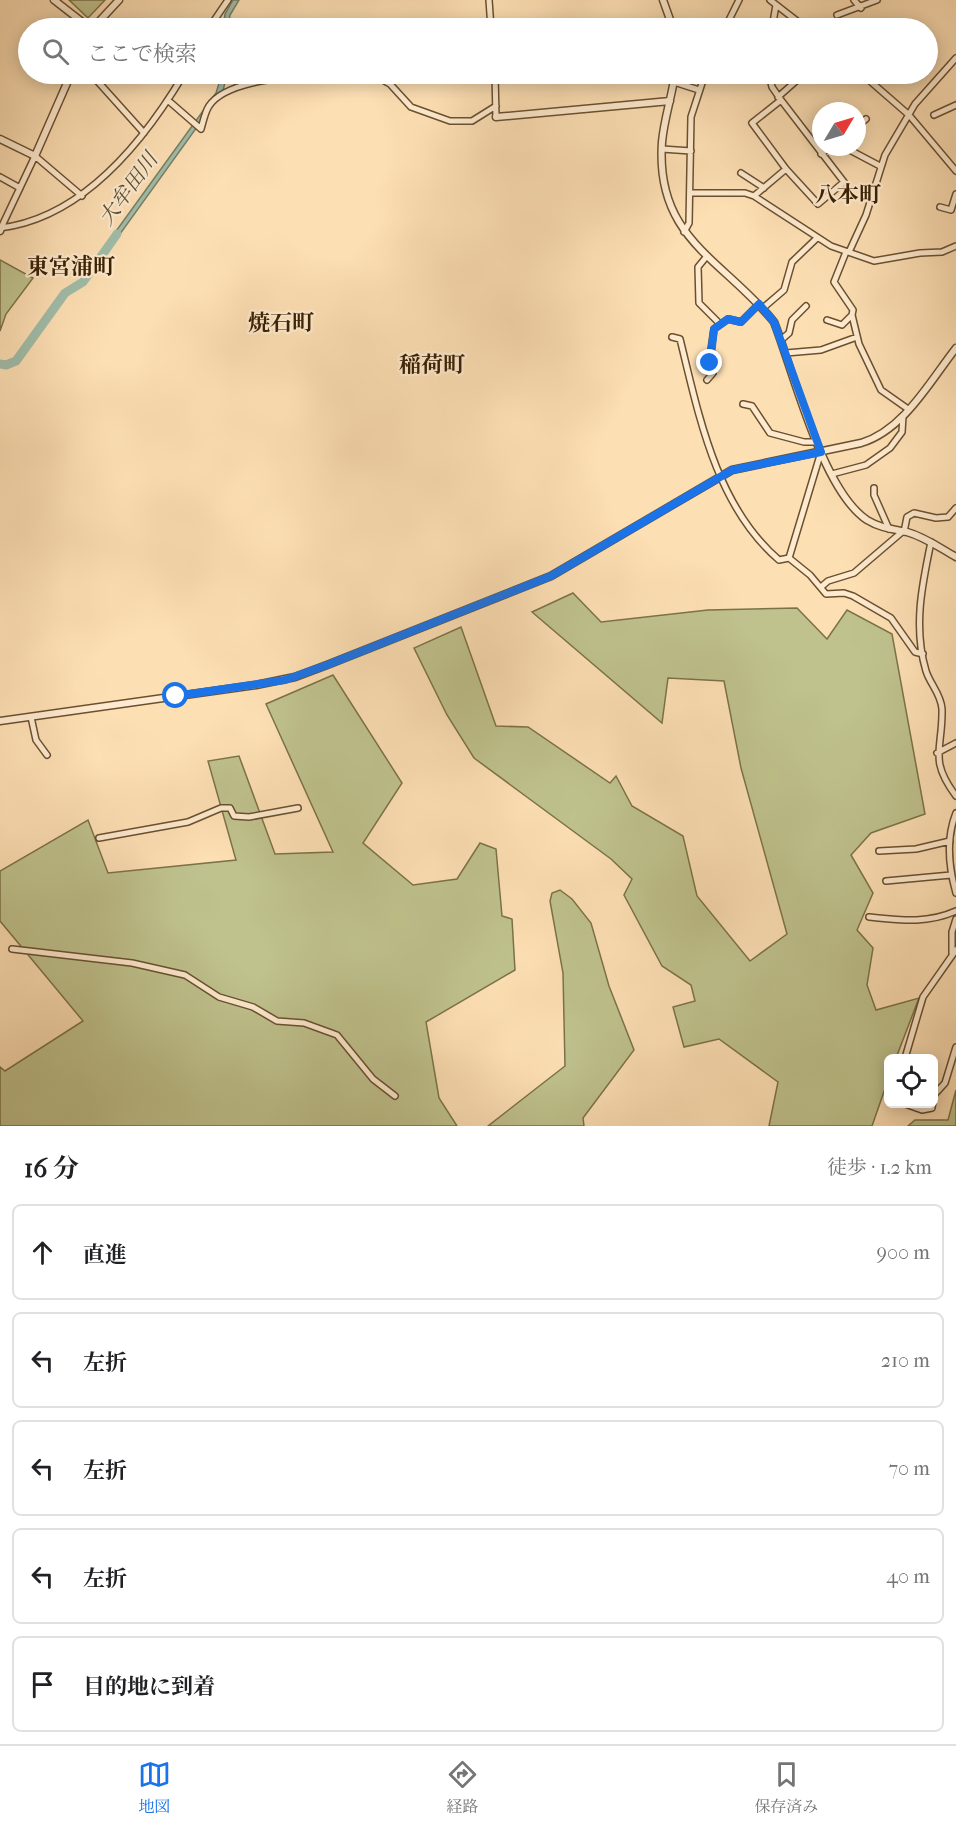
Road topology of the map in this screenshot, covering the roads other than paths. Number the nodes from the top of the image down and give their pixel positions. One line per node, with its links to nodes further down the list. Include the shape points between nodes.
1 (54, 0): 13 (street)
2 (119, 0): 14 (street)
3 (228, 0): 15 (street)
4 (489, 0): 16 (street)
5 (663, 0): 17 (street)
6 (739, 0): 18 (street)
7 (770, 0): 10 (street)
8 (854, 0): 11 (street)
9 (877, 0): 11 (street)
10 (776, 5): 19 (street); 20 (street)
11 (861, 8): 12 (street)
12 (837, 15)
13 (78, 18)
14 (101, 18)
15 (216, 18)
16 (490, 18)
17 (669, 18)
18 (730, 18)
19 (774, 18)
20 (793, 18)
21 (956, 58): 22 (street)
22 (938, 78)
23 (67, 84): 50 (street)
24 (100, 84): 45 (street)
25 (178, 84): 45 (street)
26 (254, 84): 39 (street, via 234,87 219,95 208,106 201,129)
27 (390, 84): 41 (street, via 411,107 450,121 472,121)
28 (495, 84): 41 (street)
29 (674, 84): 38 (street)
30 (680, 84): 36 (street)
31 (701, 84): 36 (street)
32 (773, 84): 37 (street)
33 (793, 84): 37 (street)
34 (873, 84): 42 (street)
35 (933, 84): 42 (street)
36 (699, 90): 49 (street, via 691,117)
37 (779, 98): 47 (street); 54 (street, via 752,123)
38 (670, 101): 44 (street); 48 (street)
39 (170, 102)
40 (956, 105): 43 (street)
41 (496, 106): 44 (street)
42 (909, 115): 53 (street); 55 (street)
43 (934, 115)
44 (496, 117)
45 (144, 132): 62 (street)
46 (0, 139): 50 (street)
47 (812, 142)
48 (662, 149): 49 (street); 66 (street, via 667,194)
49 (691, 151): 60 (street)
50 (35, 156): 58 (street); 62 (street)
51 (823, 156): 54 (street, via 844,182 818,204)
52 (861, 156): 53 (street)
53 (880, 166): 69 (street, via 866,215)
54 (786, 169): 59 (street)
55 (956, 171)
56 (741, 173): 59 (street)
57 (0, 177): 58 (street)
58 (20, 188): 65 (street)
59 (764, 188): 63 (street)
60 (690, 193): 63 (street); 66 (street, via 689,223)
61 (956, 194): 64 (street, via 951,210)
62 (82, 196): 65 (street, via 30,221)
63 (754, 196): 67 (street)
64 (940, 207)
65 (0, 229)
66 (684, 232): 70 (street)
67 (817, 238): 69 (street); 71 (street, via 792,262 784,290)
68 (956, 246): 69 (street, via 942,252 874,261)
69 (848, 252): 73 (street, via 834,282 849,302)
70 (707, 256): 71 (street); 75 (street, via 698,267 699,303)
71 (760, 306): 75 (street, via 741,322 728,319); 78 (street, via 774,322)
72 (806, 306): 78 (street)
73 (852, 315): 74 (street, via 842,325); 77 (street)
74 (827, 320)
75 (720, 324): 81 (street, via 714,329 710,363 713,373)
76 (672, 337): 88 (street, via 680,339)
77 (857, 337): 80 (street, via 821,350); 83 (street, via 881,390)
78 (781, 340): 80 (street)
79 (956, 348): 83 (street)
80 (786, 353): 85 (street)
81 (707, 380)
82 (743, 404): 85 (street, via 752,406 770,433)
83 (908, 410): 84 (street)
84 (903, 416): 86 (street, via 872,440); 87 (street, via 902,432 890,447 866,465)
85 (817, 442): 86 (street)
86 (821, 452): 87 (street); 88 (street, via 743,466); 95 (street)
87 (832, 474): 91 (street, via 860,514)
88 (720, 476): 95 (street, via 761,545 779,560); 98 (street, via 551,576 305,673 256,685)
89 (874, 488): 91 (street)
90 (956, 508): 92 (street, via 948,517 914,513 907,517)
91 (889, 529): 92 (street)
92 (903, 532): 93 (street); 96 (street, via 854,573)
93 (931, 542): 94 (street); 97 (street, via 918,611)
94 (956, 557)
95 (789, 558): 96 (street)
96 (821, 587): 97 (street, via 826,594 853,596 891,618 915,652)
97 (922, 654): 101 (street, via 940,699)
98 (30, 717): 99 (street); 102 (street, via 36,740)
99 (0, 722)
100 (956, 743): 101 (street)
101 (937, 753): 103 (street, via 945,782)
102 (47, 755)
103 (956, 796)
104 (298, 808): 106 (street, via 249,817 234,816 230,808 221,808 188,822)
105 (956, 813): 107 (street)
106 (99, 838)
107 (950, 842): 108 (street); 109 (street)
108 (879, 851)
109 (951, 875): 110 (street); 111 (street)
110 (886, 881)
111 (956, 893)
112 (956, 911): 113 (street, via 938,919 914,921)
113 (869, 917)
114 (956, 919): 116 (street, via 952,932)
115 (12, 949): 120 (street, via 132,963 185,975 219,997 253,1007 277,1021 304,1023 337,1035 373,1079)
116 (954, 951): 118 (street, via 923,996)
117 (956, 1047): 119 (street, via 945,1083)
118 (906, 1054)
119 (938, 1091)
120 (396, 1096)
121 (916, 1108): 122 (street)
122 (932, 1108)

